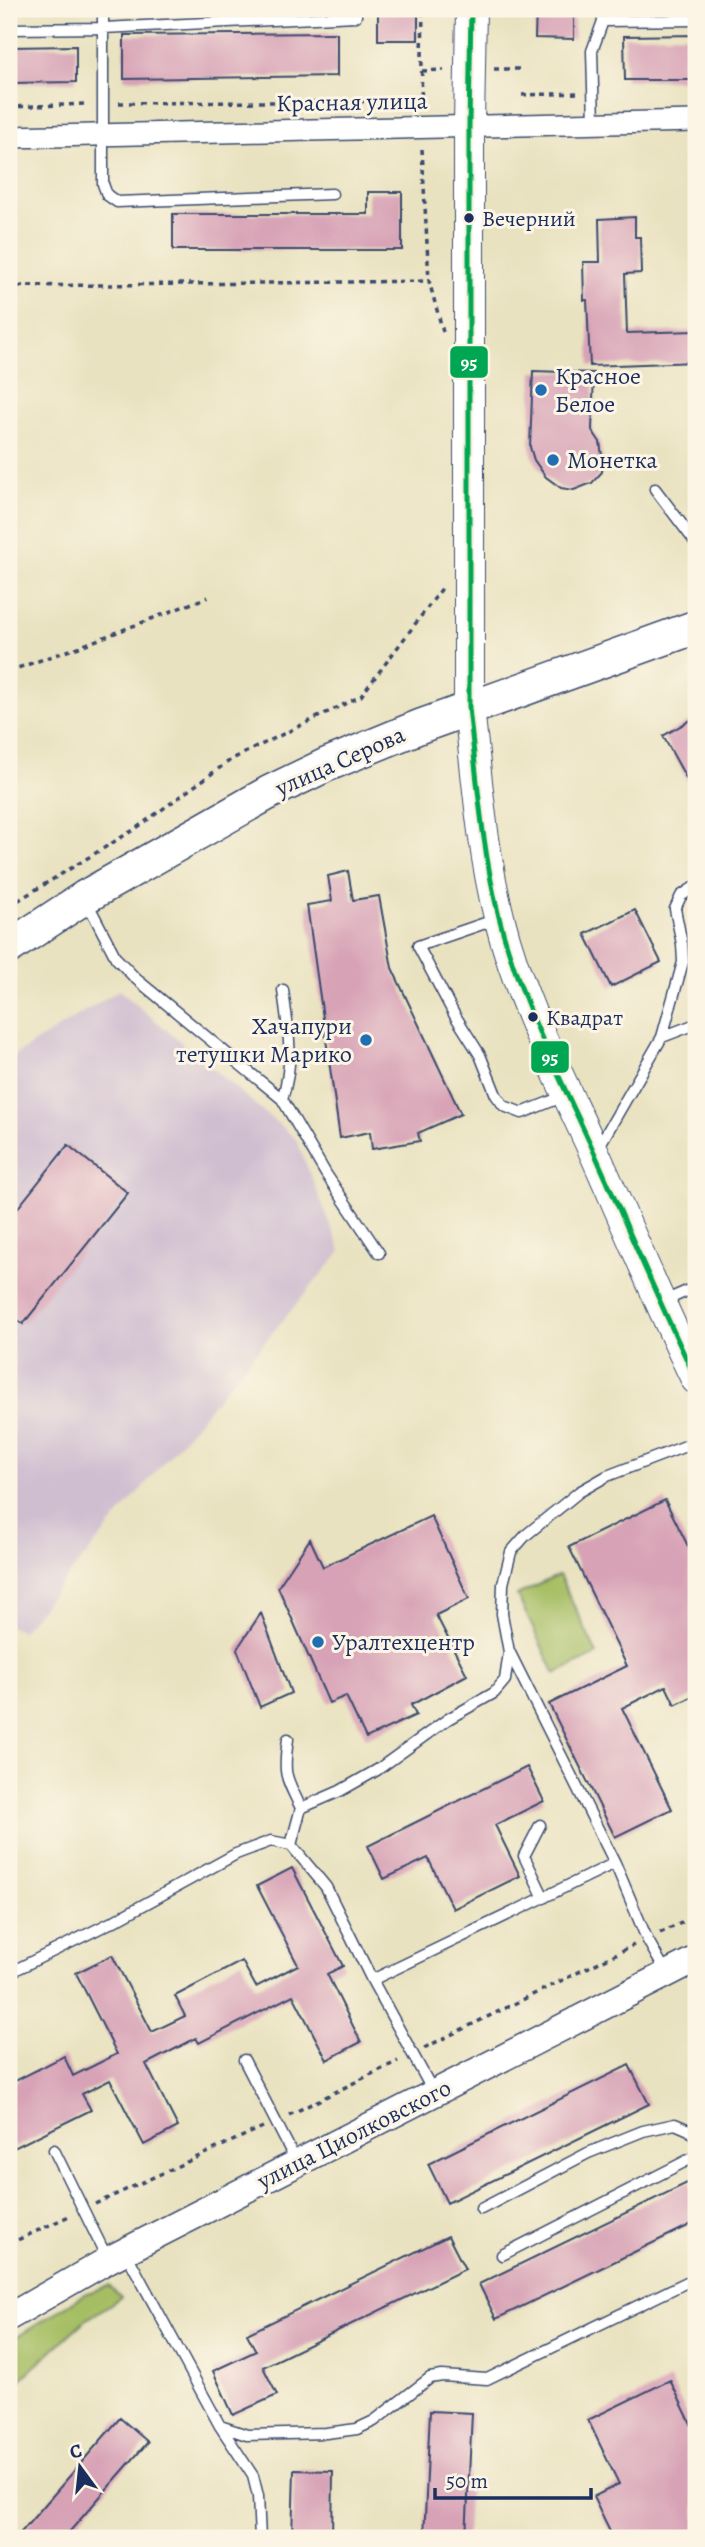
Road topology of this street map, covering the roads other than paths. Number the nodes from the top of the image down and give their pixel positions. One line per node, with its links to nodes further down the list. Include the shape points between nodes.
1 (103, 9): 6 (lane)
2 (356, 9): 6 (lane, via 356,16)
3 (471, 9): 10 (main road)
4 (603, 15): 5 (lane); 9 (lane, via 592,51)
5 (696, 20)
6 (103, 28): 7 (lane); 11 (lane)
7 (9, 29)
8 (696, 121): 9 (street, Красная улица)
9 (594, 122): 10 (street, Красная улица)
10 (469, 125): 11 (street, Красная улица); 17 (main road)
11 (101, 134): 12 (street, Красная улица); 13 (lane, via 103,184 107,195 117,202)
12 (9, 137)
13 (332, 194)
14 (655, 489): 15 (lane)
15 (696, 543)
16 (696, 627): 17 (main road, улица Серова)
17 (469, 708): 19 (main road, улица Серова, via 270,792); 20 (main road)
18 (696, 886): 24 (lane, via 681,896 675,909 683,962)
19 (85, 897): 21 (main road, улица Серова); 26 (lane, via 116,958 135,978)
20 (500, 918): 25 (main road, via 528,1009); 25 (lane, via 418,946 504,1106 522,1113)
21 (9, 947)
22 (283, 990): 26 (lane, via 291,1049)
23 (696, 1024): 24 (lane)
24 (662, 1037): 27 (lane)
25 (568, 1095): 27 (main road)
26 (282, 1099): 28 (lane)
27 (595, 1153): 30 (main road)
28 (379, 1253)
29 (696, 1287): 30 (lane)
30 (659, 1303): 31 (main road)
31 (696, 1379)
32 (696, 1442): 33 (lane, via 607,1476 526,1535 511,1552 503,1584 502,1614)
33 (509, 1652): 35 (lane, via 505,1680 494,1693 448,1719 377,1770); 38 (lane)
34 (288, 1739): 35 (lane, via 284,1768)
35 (301, 1808): 37 (lane)
36 (540, 1825): 39 (lane, via 524,1856)
37 (291, 1845): 41 (lane, via 271,1841 236,1854); 43 (lane, via 326,1887)
38 (615, 1863): 39 (lane); 42 (lane)
39 (544, 1898): 43 (lane)
40 (696, 1959): 42 (street, улица Циолковского)
41 (9, 1973)
42 (667, 1974): 45 (street, улица Циолковского)
43 (372, 1980): 45 (lane)
44 (244, 2060): 49 (lane)
45 (434, 2093): 49 (street, улица Циолковского)
46 (696, 2137): 50 (lane, via 675,2124 643,2131 588,2153)
47 (54, 2150): 52 (lane, via 83,2210)
48 (696, 2156): 51 (lane)
49 (297, 2163): 52 (street, улица Циолковского)
50 (481, 2209)
51 (502, 2255)
52 (116, 2256): 54 (street, улица Циолковского); 55 (lane)
53 (687, 2282): 55 (lane, via 487,2379 430,2378 385,2414 357,2429 247,2435)
54 (10, 2315)
55 (220, 2426): 56 (lane, via 257,2486)
56 (260, 2538)

